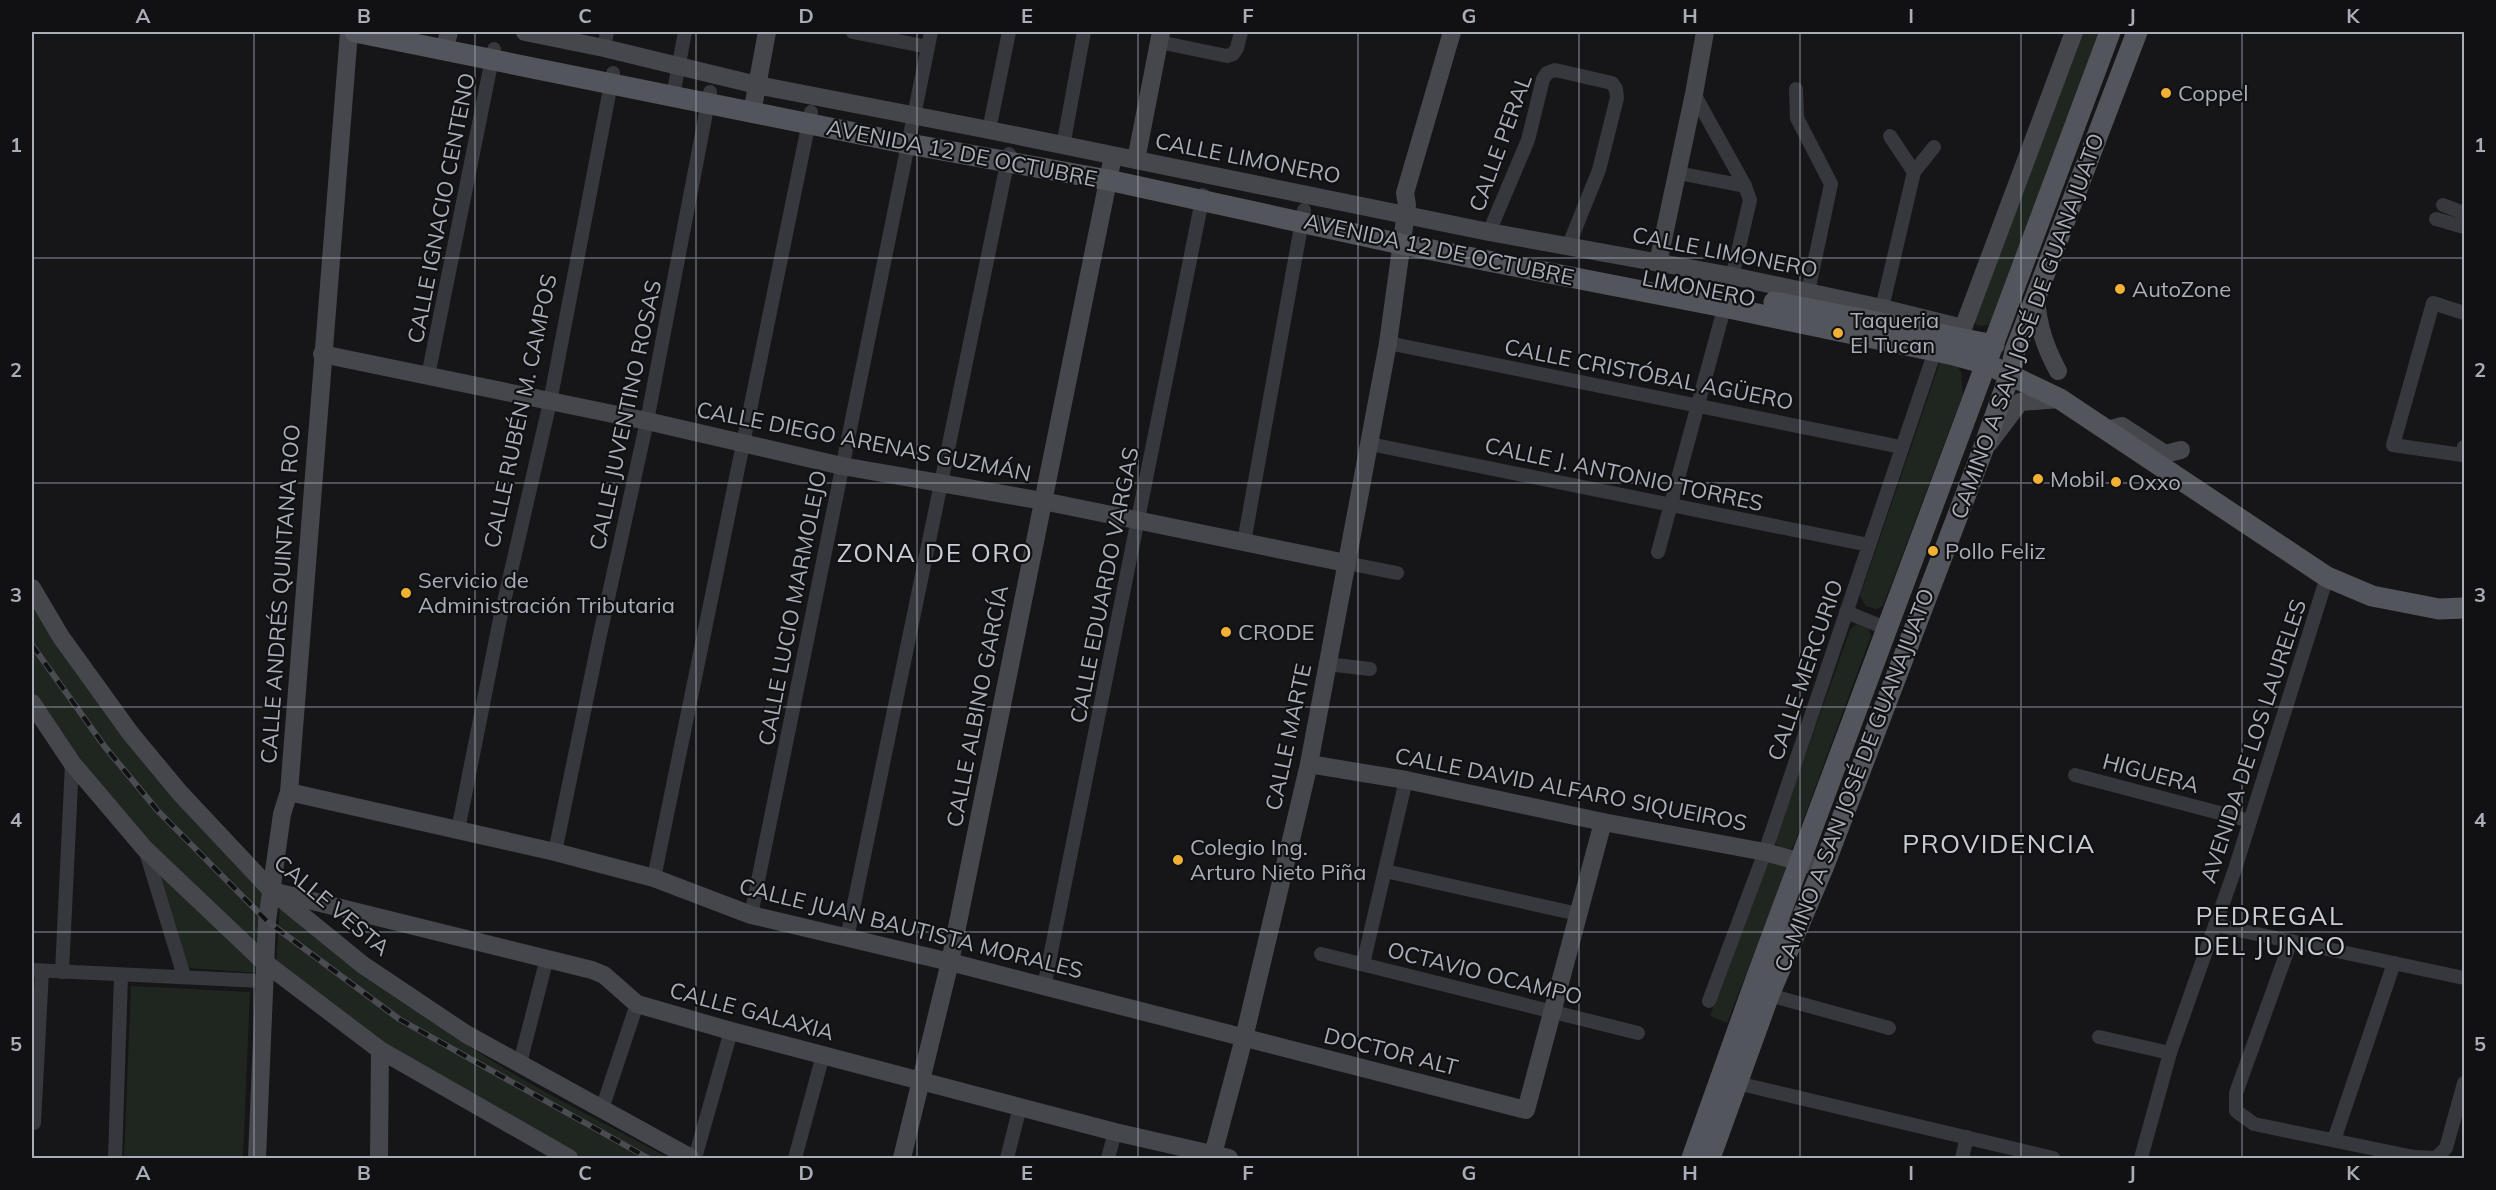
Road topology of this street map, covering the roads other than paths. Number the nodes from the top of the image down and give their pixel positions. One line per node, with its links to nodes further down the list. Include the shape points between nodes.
1 (349, 32): 58 (street, CALLE ANDRÉS QUINTANA ROO)
2 (355, 32): 19 (main road, AVENIDA 12 DE OCTUBRE)
3 (412, 32): 19 (main road, AVENIDA 12 DE OCTUBRE)
4 (527, 32): 20 (street, CALLE LIMONERO)
5 (685, 32): 23 (street)
6 (767, 32): 28 (street)
7 (855, 32): 21 (street)
8 (931, 32): 21 (street, CALLE LUCIO MARMOLEJO)
9 (1009, 32): 30 (street)
10 (1084, 32): 33 (street)
11 (1241, 32): 18 (street, via 1237,48 1227,56)
12 (1452, 32): 46 (street, CALLE MARTE, via 1405,193)
13 (1463, 32): 46 (street)
14 (1705, 32): 26 (street)
15 (2074, 32): 57 (street)
16 (2110, 32): 59 (main road, CAMINO A SAN JOSÉ DE GUANAJUATO)
17 (2137, 32): 53 (main road, CAMINO A SAN JOSÉ DE GUANAJUATO)
18 (1160, 37): 36 (street)
19 (446, 40): 22 (main road, AVENIDA 12 DE OCTUBRE)
20 (606, 40): 23 (street, CALLE LIMONERO)
21 (928, 47): 31 (street, CALLE LUCIO MARMOLEJO)
22 (493, 54): 24 (main road, AVENIDA 12 DE OCTUBRE); 62 (street, CALLE IGNACIO CENTENO)
23 (677, 75): 24 (main road, AVENIDA 12 DE OCTUBRE); 27 (main road, AVENIDA 12 DE OCTUBRE); 28 (street, CALLE LIMONERO)
24 (611, 78): 27 (main road, AVENIDA 12 DE OCTUBRE); 64 (street, CALLE RUBÉN M. CAMPOS)
25 (1796, 89): 52 (street, via 1797,118 1831,184)
26 (1694, 94): 39 (street); 40 (street)
27 (710, 98): 28 (main road, AVENIDA 12 DE OCTUBRE); 66 (street, CALLE JUVENTINO ROSAS)
28 (755, 100): 29 (main road, AVENIDA 12 DE OCTUBRE); 31 (street, CALLE LIMONERO)
29 (810, 118): 31 (main road, AVENIDA 12 DE OCTUBRE); 68 (street)
30 (989, 130): 31 (street, CALLE LIMONERO); 33 (street, CALLE LIMONERO)
31 (911, 131): 35 (main road, AVENIDA 12 DE OCTUBRE); 74 (street, CALLE LUCIO MARMOLEJO)
32 (1890, 136): 38 (street)
33 (1062, 146): 37 (street, CALLE LIMONERO)
34 (1934, 147): 38 (street)
35 (1008, 157): 37 (main road, AVENIDA 12 DE OCTUBRE); 75 (street)
36 (1136, 160): 37 (street, CALLE LIMONERO); 46 (street, CALLE LIMONERO)
37 (1110, 169): 41 (main road, AVENIDA 12 DE OCTUBRE); 76 (street, CALLE ALBINO GARCÍA)
38 (1914, 172): 54 (street)
39 (1678, 173): 40 (street); 50 (street)
40 (1745, 186): 51 (street, via 1750,200)
41 (1203, 195): 44 (main road, AVENIDA 12 DE OCTUBRE); 78 (street, CALLE EDUARDO VARGAS)
42 (2443, 205): 43 (street)
43 (2464, 213)
44 (1303, 216): 46 (main road, AVENIDA 12 DE OCTUBRE); 79 (street)
45 (2436, 219): 47 (street)
46 (1404, 224): 48 (street, CALLE LIMONERO); 51 (main road, AVENIDA 12 DE OCTUBRE); 56 (street, CALLE MARTE)
47 (2464, 227)
48 (1489, 232): 49 (street, CALLE LIMONERO); 49 (street, CALLE PERAL, via 1528,140 1543,79 1555,70 1612,83 1617,98 1599,170)
49 (1568, 247): 50 (street, CALLE LIMONERO)
50 (1658, 263): 51 (street, CALLE LIMONERO)
51 (1728, 292): 52 (street, CALLE LIMONERO); 57 (main road, AVENIDA 12 DE OCTUBRE); 65 (street)
52 (1808, 292): 54 (street, CALLE LIMONERO)
53 (2036, 298): 60 (street, via 2045,347); 61 (main road, CAMINO A SAN JOSÉ DE GUANAJUATO)
54 (1882, 308): 57 (street, CALLE LIMONERO)
55 (2464, 313): 71 (street, via 2433,303 2393,445 2462,455)
56 (1388, 343): 65 (street, CALLE CRISTÓBAL AGÜERO); 69 (street, CALLE MARTE)
57 (1953, 343): 59 (main road, AVENIDA 12 DE OCTUBRE); 70 (street, CALLE MERCURIO)
58 (322, 354): 62 (street, CALLE DIEGO ARENAS GUZMÁN); 96 (street, CALLE ANDRÉS QUINTANA ROO)
59 (1990, 355): 61 (main road, AVENIDA 12 DE OCTUBRE); 88 (main road, CAMINO A SAN JOSÉ DE GUANAJUATO)
60 (2058, 371)
61 (2010, 374): 63 (main road, AVENIDA 12 DE OCTUBRE); 73 (main road, CAMINO A SAN JOSÉ DE GUANAJUATO)
62 (428, 376): 64 (street, CALLE DIEGO ARENAS GUZMÁN)
63 (2060, 399): 67 (main road, AVENIDA 12 DE OCTUBRE); 73 (street, via 2020,402)
64 (549, 402): 66 (street, CALLE DIEGO ARENAS GUZMÁN); 99 (street, CALLE RUBÉN M. CAMPOS)
65 (1698, 405): 70 (street, CALLE CRISTÓBAL AGÜERO); 77 (street)
66 (647, 421): 68 (street, CALLE DIEGO ARENAS GUZMÁN); 101 (street, CALLE JUVENTINO ROSAS)
67 (2107, 430): 72 (street, via 2122,426 2165,454); 84 (main road, AVENIDA 12 DE OCTUBRE)
68 (742, 444): 74 (street, CALLE DIEGO ARENAS GUZMÁN); 106 (street)
69 (1370, 444): 77 (street, CALLE J. ANTONIO TORRES); 82 (street, CALLE MARTE)
70 (1901, 447): 80 (street, CALLE MERCURIO)
71 (2464, 447)
72 (2181, 450)
73 (1982, 452): 104 (main road, CAMINO A SAN JOSÉ DE GUANAJUATO)
74 (842, 466): 75 (street, CALLE DIEGO ARENAS GUZMÁN); 109 (street, CALLE LUCIO MARMOLEJO)
75 (942, 485): 76 (street, CALLE DIEGO ARENAS GUZMÁN); 111 (street)
76 (1043, 501): 78 (street, CALLE DIEGO ARENAS GUZMÁN); 116 (street, CALLE ALBINO GARCÍA)
77 (1670, 505): 80 (street, CALLE J. ANTONIO TORRES); 81 (street)
78 (1138, 520): 79 (street, CALLE DIEGO ARENAS GUZMÁN); 126 (street, CALLE EDUARDO VARGAS)
79 (1244, 542): 82 (street, CALLE DIEGO ARENAS GUZMÁN)
80 (1869, 545): 87 (street, CALLE MERCURIO)
81 (1658, 552)
82 (1346, 563): 83 (street, CALLE DIEGO ARENAS GUZMÁN); 89 (street, CALLE MARTE)
83 (1397, 573)
84 (2328, 577): 86 (main road, AVENIDA 12 DE OCTUBRE, via 2372,596 2439,609); 97 (street, AVENIDA DE LOS LAURELES)
85 (32, 588): 107 (street, CALLE VESTA, via 61,637 131,734)
86 (2464, 608)
87 (1846, 612): 88 (street); 102 (street, CALLE MERCURIO)
88 (1888, 629): 103 (main road, CAMINO A SAN JOSÉ DE GUANAJUATO)
89 (1327, 664): 90 (street); 93 (street, CALLE MARTE)
90 (1370, 669)
91 (32, 703): 92 (street)
92 (72, 763): 100 (street); 120 (street)
93 (1309, 764): 95 (street, CALLE DAVID ALFARO SIQUEIROS); 135 (street, CALLE MARTE)
94 (2075, 775): 97 (street, HIGUERA)
95 (1406, 780): 98 (street, CALLE DAVID ALFARO SIQUEIROS); 105 (street)
96 (289, 792): 99 (street, CALLE JUAN BAUTISTA MORALES); 107 (street, CALLE ANDRÉS QUINTANA ROO, via 282,814)
97 (2250, 821): 110 (street, AVENIDA DE LOS LAURELES)
98 (1603, 822): 102 (street, CALLE DAVID ALFARO SIQUEIROS); 108 (street)
99 (458, 830): 101 (street, CALLE JUAN BAUTISTA MORALES)
100 (145, 849): 115 (street); 122 (street)
101 (555, 852): 106 (street, CALLE JUAN BAUTISTA MORALES)
102 (1766, 852): 103 (street, CALLE DAVID ALFARO SIQUEIROS); 128 (street, CALLE MERCURIO)
103 (1799, 863): 104 (street, CALLE DAVID ALFARO SIQUEIROS); 123 (main road, CAMINO A SAN JOSÉ DE GUANAJUATO)
104 (1822, 868): 127 (main road, CAMINO A SAN JOSÉ DE GUANAJUATO)
105 (1385, 871): 108 (street); 118 (street)
106 (654, 878): 109 (street, CALLE JUAN BAUTISTA MORALES)
107 (272, 891): 114 (street, CALLE GALAXIA); 115 (street, CALLE ANDRÉS QUINTANA ROO); 139 (street, CALLE VESTA, via 363,964 466,1034)
108 (1578, 914): 130 (street)
109 (751, 915): 111 (street, CALLE JUAN BAUTISTA MORALES)
110 (2215, 925): 112 (street); 137 (street, AVENIDA DE LOS LAURELES)
111 (847, 938): 116 (street, CALLE JUAN BAUTISTA MORALES)
112 (2291, 941): 117 (street); 148 (street, via 2236,1093 2236,1111 2254,1124)
113 (1321, 954): 118 (street, OCTAVIO OCAMPO)
114 (547, 958): 129 (street, CALLE GALAXIA, via 604,975); 139 (street)
115 (264, 962): 125 (street, CALLE ANDRÉS QUINTANA ROO); 136 (street)
116 (950, 962): 126 (street, CALLE JUAN BAUTISTA MORALES); 140 (street, CALLE ALBINO GARCÍA)
117 (2394, 963): 124 (street); 148 (street)
118 (1363, 964): 130 (street, OCTAVIO OCAMPO)
119 (37, 971): 120 (street); 145 (street)
120 (62, 972): 121 (street)
121 (121, 976): 122 (street); 150 (street)
122 (183, 976): 125 (street)
123 (1757, 976): 141 (street, via 1758,990 1729,1067 1730,1080); 159 (main road, CAMINO A SAN JOSÉ DE GUANAJUATO)
124 (2464, 978)
125 (263, 981): 151 (street, CALLE ANDRÉS QUINTANA ROO)
126 (1044, 987): 135 (street, CALLE JUAN BAUTISTA MORALES)
127 (1769, 995): 131 (street); 141 (main road, CAMINO A SAN JOSÉ DE GUANAJUATO)
128 (1709, 1001)
129 (637, 1004): 132 (street, CALLE GALAXIA); 144 (street)
130 (1552, 1011): 133 (street, OCTAVIO OCAMPO); 135 (street, DOCTOR ALT, via 1526,1110)
131 (1889, 1028)
132 (731, 1031): 138 (street, CALLE GALAXIA); 154 (street)
133 (1638, 1033)
134 (2099, 1037): 137 (street)
135 (1244, 1038): 149 (street, CALLE MARTE)
136 (380, 1050): 152 (street); 153 (street)
137 (2170, 1053): 163 (street, AVENIDA DE LOS LAURELES)
138 (823, 1055): 140 (street, CALLE GALAXIA); 155 (street)
139 (520, 1064): 144 (street, CALLE VESTA)
140 (921, 1080): 143 (street, CALLE GALAXIA); 156 (street, CALLE ALBINO GARCÍA)
141 (1737, 1083): 147 (street); 160 (main road, CAMINO A SAN JOSÉ DE GUANAJUATO)
142 (2464, 1083): 148 (street, via 2446,1148 2436,1158)
143 (1020, 1107): 146 (street, CALLE GALAXIA); 157 (street)
144 (602, 1109): 154 (street, CALLE VESTA)
145 (34, 1123)
146 (1114, 1132): 149 (street, CALLE GALAXIA); 158 (street)
147 (1967, 1137): 161 (street); 162 (street)
148 (2334, 1140)
149 (1218, 1157)
150 (115, 1158)
151 (257, 1158)
152 (379, 1158)
153 (569, 1158)
154 (693, 1158)
155 (795, 1158)
156 (902, 1158)
157 (1007, 1158)
158 (1108, 1158)
159 (1692, 1158)
160 (1710, 1158)
161 (1962, 1158)
162 (2053, 1158)
163 (2141, 1158)

